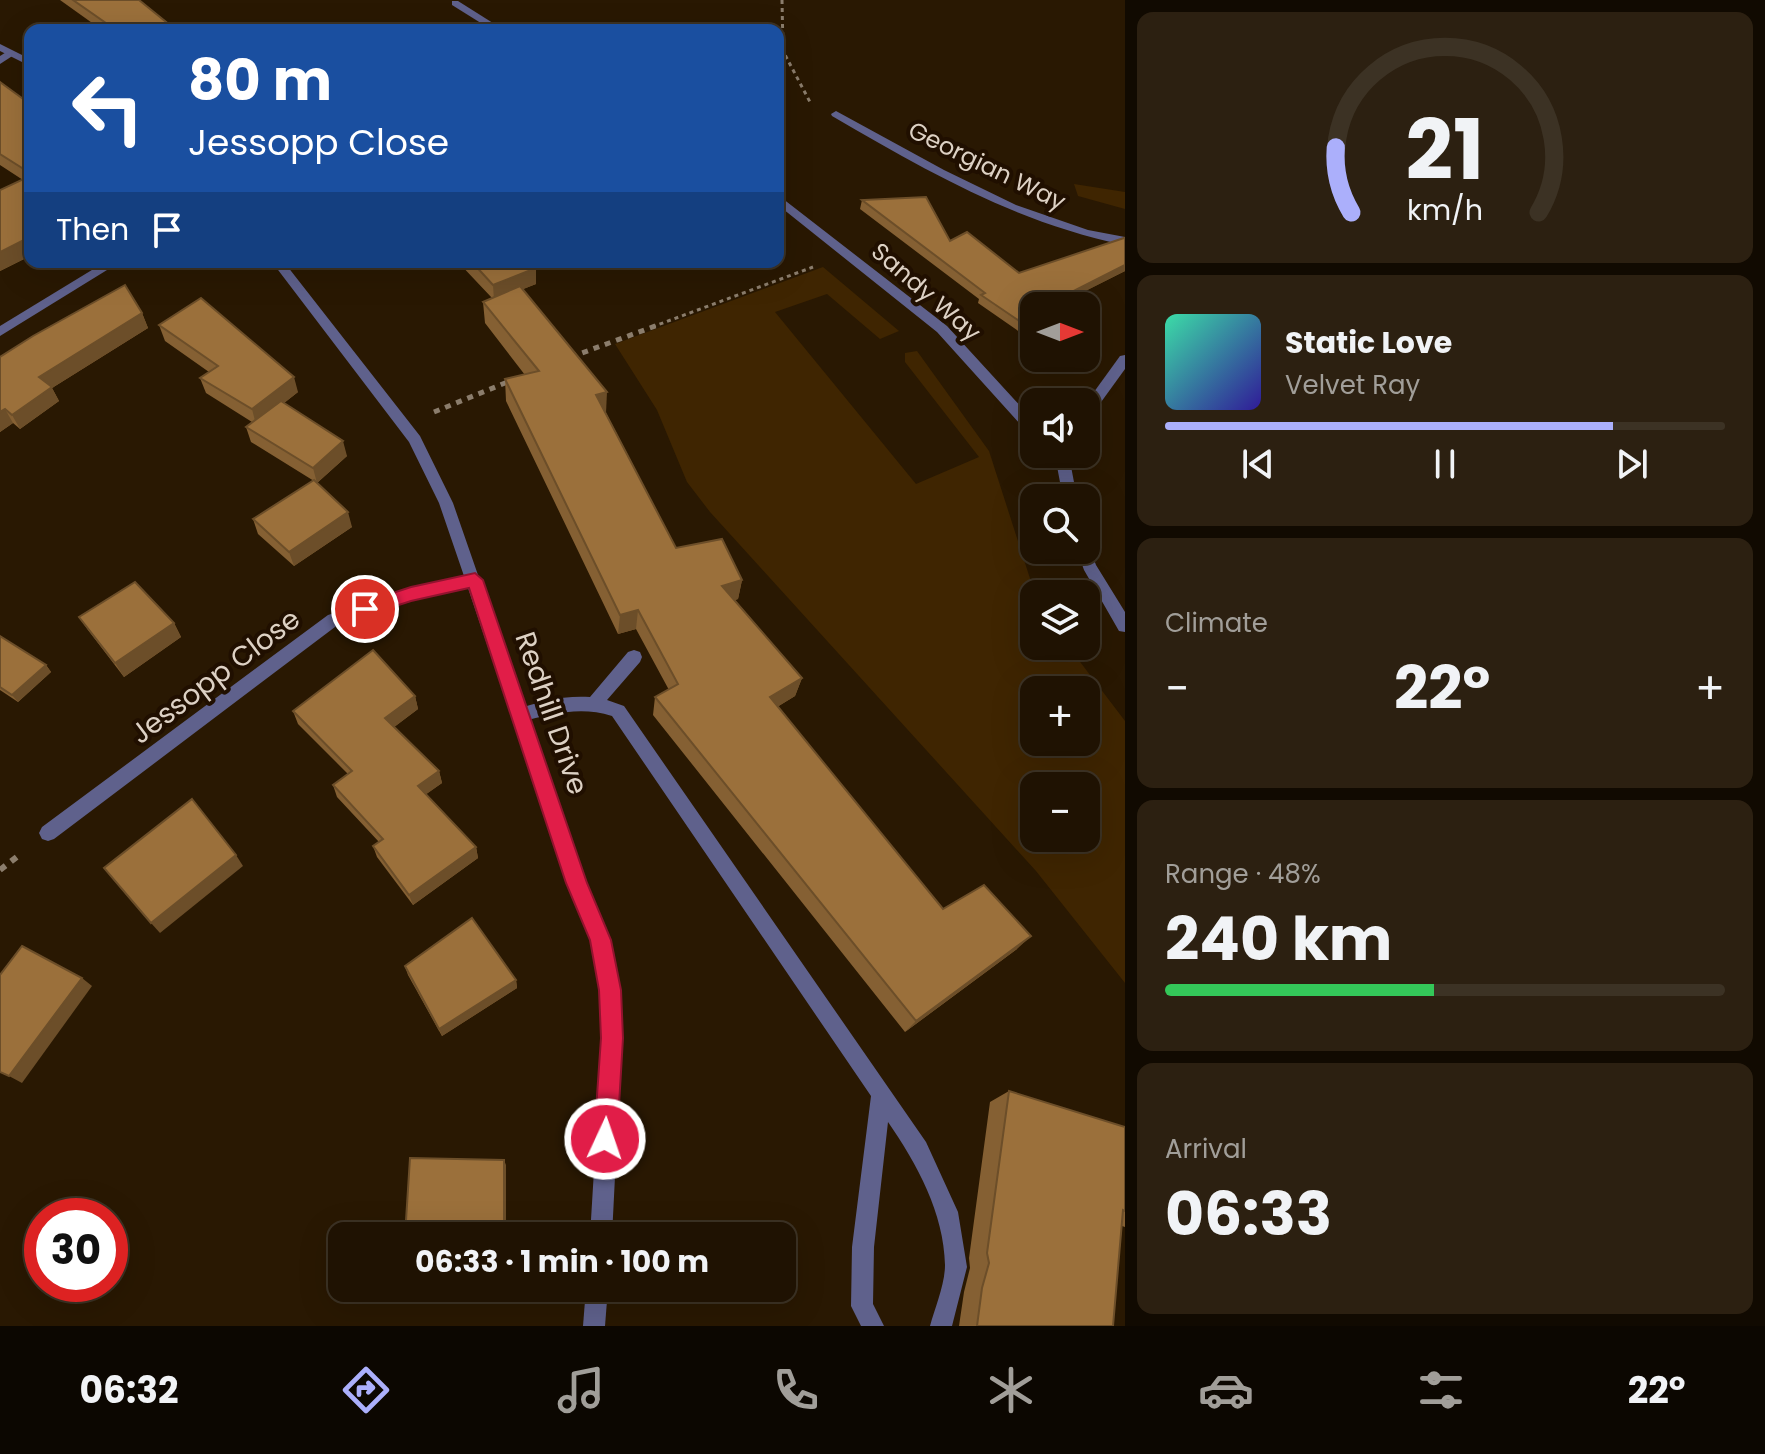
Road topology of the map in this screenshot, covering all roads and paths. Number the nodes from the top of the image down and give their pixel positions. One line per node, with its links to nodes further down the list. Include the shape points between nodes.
1 (782, 0): 4 (path)
2 (455, 3): 3 (street)
3 (489, 24)
4 (782, 24)
5 (0, 47): 6 (street)
6 (12, 53): 8 (street); 9 (street)
7 (784, 53): 10 (path, via 813,107)
8 (24, 60)
9 (0, 61)
10 (836, 114): 12 (street, Georgian Way, via 1022,211 1057,226)
11 (784, 204): 13 (street, Sandy Way)
12 (1125, 241)
13 (847, 254): 17 (path); 21 (street, Sandy Way, via 942,329)
14 (104, 268): 16 (street)
15 (283, 268): 22 (street, Redhill Drive)
16 (0, 332)
17 (570, 358)
18 (1125, 359): 20 (street)
19 (513, 380): 22 (path)
20 (1100, 394)
21 (1020, 415)
22 (404, 424): 24 (street, Redhill Drive, via 446,503)
23 (1088, 564): 25 (street)
24 (475, 580): 28 (street, Redhill Drive); 29 (street, Jessopp Close, via 334,619)
25 (1125, 626)
26 (634, 657): 27 (street)
27 (595, 702): 28 (street, via 575,701); 30 (street, via 618,711)
28 (520, 715): 31 (street, Redhill Drive, via 600,940 610,990)
29 (48, 833)
30 (881, 1096): 34 (street, via 863,1247 862,1306); 35 (street, via 919,1149 947,1212 956,1267)
31 (602, 1222)
32 (596, 1302): 33 (street)
33 (594, 1326)
34 (873, 1326)
35 (941, 1326)

